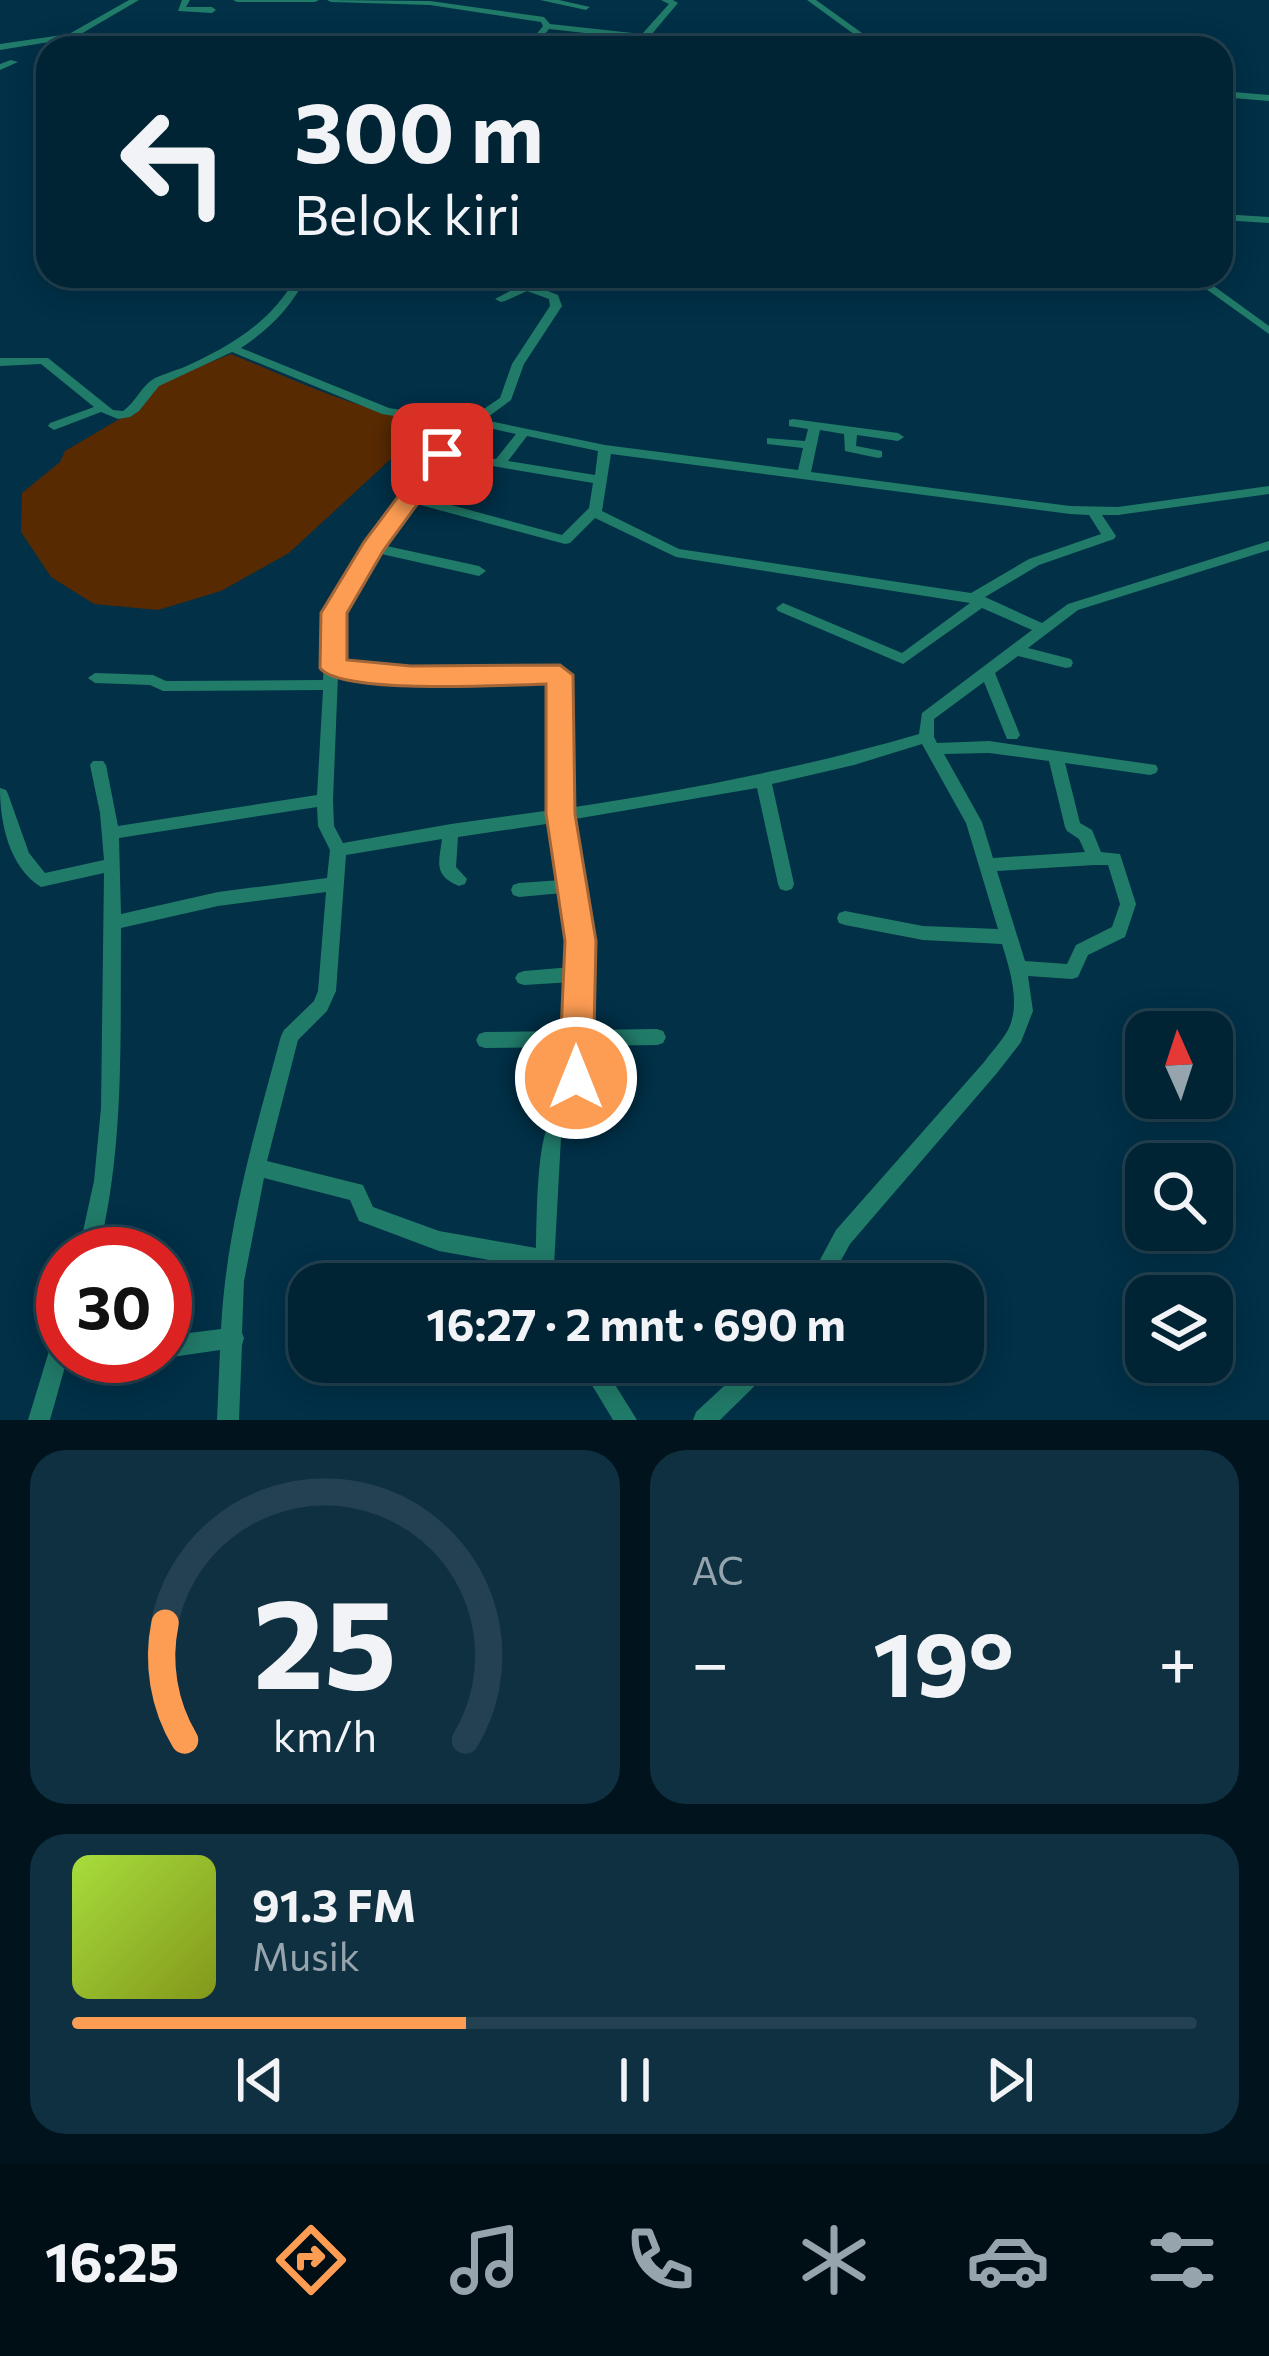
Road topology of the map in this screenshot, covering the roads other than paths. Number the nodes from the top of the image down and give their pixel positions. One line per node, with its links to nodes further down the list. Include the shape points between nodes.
1 (135, 0): 19 (street)
2 (186, 0): 14 (street, via 182,10)
3 (238, 0): 4 (street)
4 (315, 0)
5 (331, 0): 6 (street)
6 (364, 0): 7 (street)
7 (383, 0): 15 (street)
8 (534, 0): 15 (street)
9 (544, 0): 13 (street)
10 (665, 0): 22 (street, via 674,3)
11 (811, 0): 23 (street)
12 (820, 0): 24 (street)
13 (586, 7)
14 (212, 10)
15 (511, 16): 17 (street, via 547,21)
16 (521, 24): 17 (street)
17 (546, 28): 18 (street); 20 (street)
18 (613, 35): 21 (street)
19 (71, 36)
20 (539, 36)
21 (620, 36)
22 (646, 36)
23 (865, 36)
24 (867, 36)
25 (36, 43): 26 (street)
26 (0, 51): 27 (street, via 14,62)
27 (0, 68)
28 (1233, 95): 29 (street)
29 (1269, 98)
30 (1233, 218): 31 (street)
31 (1269, 220)
32 (295, 288): 41 (street, via 285,307)
33 (521, 288): 38 (street)
34 (544, 288): 39 (street)
35 (582, 288): 39 (street)
36 (1211, 288): 40 (street)
37 (1219, 288): 40 (street)
38 (501, 299)
39 (557, 300): 44 (street, via 508,396)
40 (1269, 327)
41 (234, 349): 43 (street, via 152,385 133,412 115,416); 44 (street, via 386,411)
42 (0, 362): 43 (street, via 44,360)
43 (104, 407): 47 (street)
44 (471, 423): 49 (street); 54 (street)
45 (794, 423): 46 (street)
46 (815, 425): 48 (street); 52 (street)
47 (54, 427)
48 (851, 430): 50 (street); 55 (street, via 849,448)
49 (523, 433): 53 (street); 56 (street)
50 (898, 437)
51 (771, 440): 52 (street)
52 (810, 445): 57 (street)
53 (605, 449): 57 (street); 58 (street)
54 (442, 454): 56 (street); 59 (street)
55 (878, 454)
56 (498, 465): 58 (street)
57 (804, 473): 64 (street)
58 (598, 480): 63 (street)
59 (423, 482): 61 (street); 62 (street)
60 (1269, 490): 64 (street)
61 (469, 497)
62 (411, 498): 63 (street, via 566,540); 66 (street)
63 (594, 511): 68 (street, via 676,553)
64 (1094, 512): 68 (street, via 1109,536 1034,562)
65 (1269, 544): 70 (street, via 1084,603)
66 (373, 548): 67 (street); 74 (street, via 334,613)
67 (479, 571)
68 (977, 600): 69 (street, via 903,658); 70 (street)
69 (783, 608)
70 (1040, 628): 71 (street)
71 (1016, 650): 72 (street); 73 (street)
72 (1066, 663)
73 (987, 671): 76 (street); 77 (street, via 927,717)
74 (333, 677): 75 (street, via 163,686); 83 (street); 84 (street, via 558,674)
75 (95, 678)
76 (1012, 735)
77 (931, 743): 78 (street); 81 (street); 90 (street, via 966,801)
78 (1055, 756): 80 (street); 88 (street, via 1073,827)
79 (98, 765): 86 (street)
80 (1150, 769)
81 (764, 783): 84 (street); 93 (street)
82 (0, 794): 89 (street, via 22,856 41,880)
83 (325, 800): 86 (street); 87 (street)
84 (560, 814): 85 (street); 94 (street)
85 (451, 830): 87 (street); 91 (street, via 447,869)
86 (112, 833): 89 (street)
87 (338, 850): 92 (street)
88 (1095, 858): 90 (street); 99 (street, via 1114,860 1126,897 1119,932 1082,950 1070,973)
89 (112, 865): 97 (street)
90 (989, 865): 98 (street)
91 (459, 879)
92 (337, 884): 97 (street, via 218,898); 107 (street, via 327,991 290,1036)
93 (786, 884)
94 (572, 886): 95 (street); 100 (street)
95 (520, 890)
96 (845, 918): 98 (street)
97 (113, 923): 108 (street, via 114,1106)
98 (1009, 937): 99 (street)
99 (1018, 968): 111 (street, via 1024,1011 1015,1036)
100 (582, 974): 101 (street); 102 (street)
101 (524, 978)
102 (573, 1036): 103 (street); 104 (street); 105 (street, via 576,1078)
103 (657, 1037)
104 (485, 1040)
105 (596, 1081)
106 (587, 1112): 109 (street, via 554,1131)
107 (256, 1167): 109 (street, via 356,1192 368,1215 428,1238); 112 (street, via 234,1280)
108 (93, 1227)
109 (545, 1259): 110 (street)
110 (545, 1263)
111 (829, 1263)
112 (234, 1339): 113 (street); 118 (street)
113 (192, 1344)
114 (50, 1383): 117 (street)
115 (602, 1383): 119 (street)
116 (743, 1383): 120 (street)
117 (39, 1420)
118 (228, 1420)
119 (626, 1420)
120 (704, 1420)

